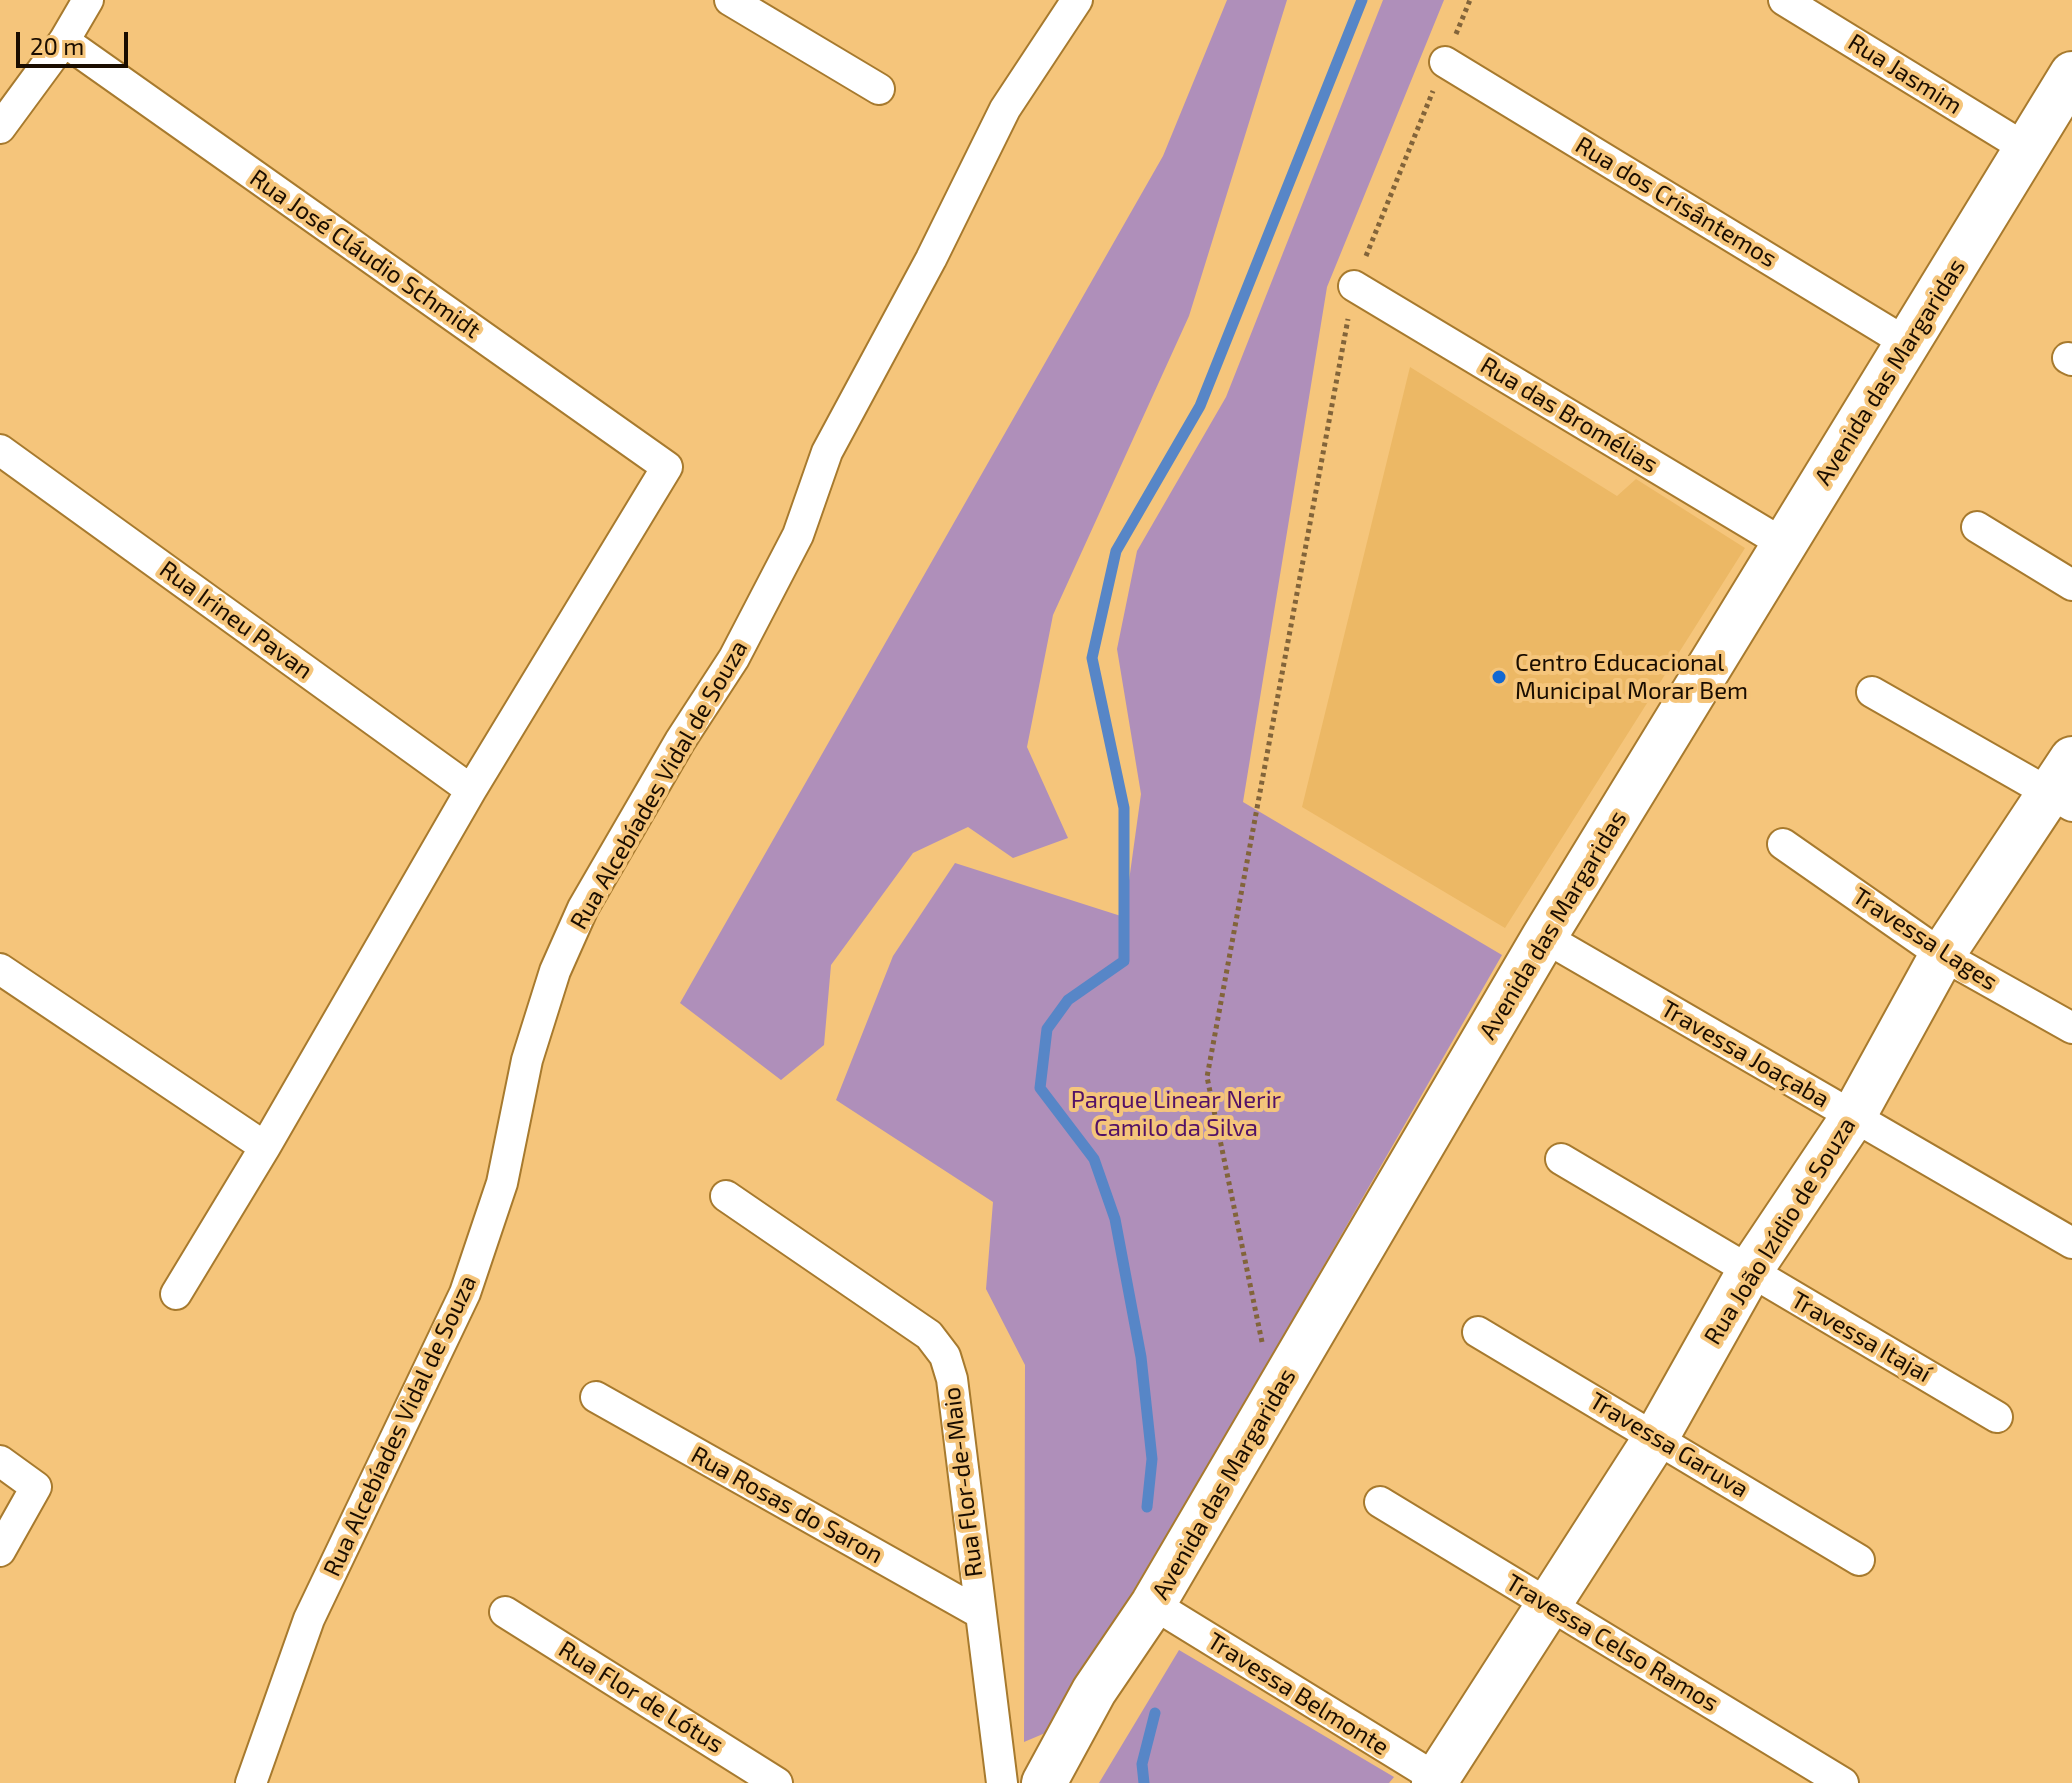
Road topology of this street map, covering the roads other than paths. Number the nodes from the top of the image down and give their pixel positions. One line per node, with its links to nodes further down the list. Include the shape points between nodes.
1 (88, 0): 5 (street)
2 (730, 0): 8 (street)
3 (1077, 0): 45 (street, Rua Alcebíades Vidal de Souza, via 1005,109 827,452 798,535 734,658 583,908 555,971 527,1060 502,1183 465,1293 309,1619)
4 (1784, 0): 10 (street, Rua Jasmim)
5 (64, 41): 9 (street); 19 (street, Rua José Cláudio Schmidt, via 667,467)
6 (1445, 62): 12 (street, Rua dos Crisântemos)
7 (2072, 74): 10 (street, Avenida das Margaridas)
8 (879, 89)
9 (0, 128)
10 (2027, 149): 12 (street, Avenida das Margaridas)
11 (1354, 286): 15 (street, Rua das Bromélias)
12 (1907, 343): 15 (street, Avenida das Margaridas)
13 (0, 450): 19 (street, Rua Irineu Pavan)
14 (1977, 527): 16 (street)
15 (1784, 544): 21 (street, Avenida das Margaridas)
16 (2072, 585)
17 (1872, 692): 18 (street)
18 (2065, 785): 22 (street, Rua João Izídio de Souza)
19 (471, 790): 26 (street)
20 (1783, 844): 22 (street, Travessa Lages)
21 (1544, 937): 25 (street, Travessa Joaçaba); 40 (street, Avenida das Margaridas)
22 (1942, 955): 24 (street, Travessa Lages); 25 (street, Rua João Izídio de Souza)
23 (0, 969): 26 (street)
24 (2072, 1028)
25 (1853, 1117): 29 (street, Travessa Joaçaba); 30 (street, Rua João Izídio de Souza)
26 (265, 1147): 31 (street)
27 (1561, 1159): 30 (street, Travessa Itajaí)
28 (726, 1196): 43 (street, Rua Flor-de-Maio, via 929,1335 945,1356 952,1379)
29 (2072, 1243)
30 (1749, 1272): 34 (street, Travessa Itajaí); 35 (street, Rua João Izídio de Souza)
31 (176, 1294)
32 (1478, 1332): 35 (street, Travessa Garuva)
33 (596, 1397): 43 (street, Rua Rosas do Saron)
34 (1997, 1417)
35 (1657, 1436): 39 (street, Travessa Garuva); 41 (street, Rua João Izídio de Souza)
36 (0, 1461): 38 (street, via 36,1487)
37 (1380, 1502): 41 (street, Travessa Celso Ramos)
38 (0, 1551)
39 (1859, 1560)
40 (1153, 1604): 44 (street, Travessa Belmonte); 48 (street, Avenida das Margaridas, via 1094,1691)
41 (1551, 1606): 44 (street, Rua João Izídio de Souza); 49 (street, Travessa Celso Ramos)
42 (505, 1612): 46 (street, Rua Flor de Lótus)
43 (978, 1612): 47 (street, Rua Flor-de-Maio)
44 (1438, 1782)
45 (251, 1783)
46 (777, 1783)
47 (1002, 1783)
48 (1044, 1783)
49 (1843, 1783)

